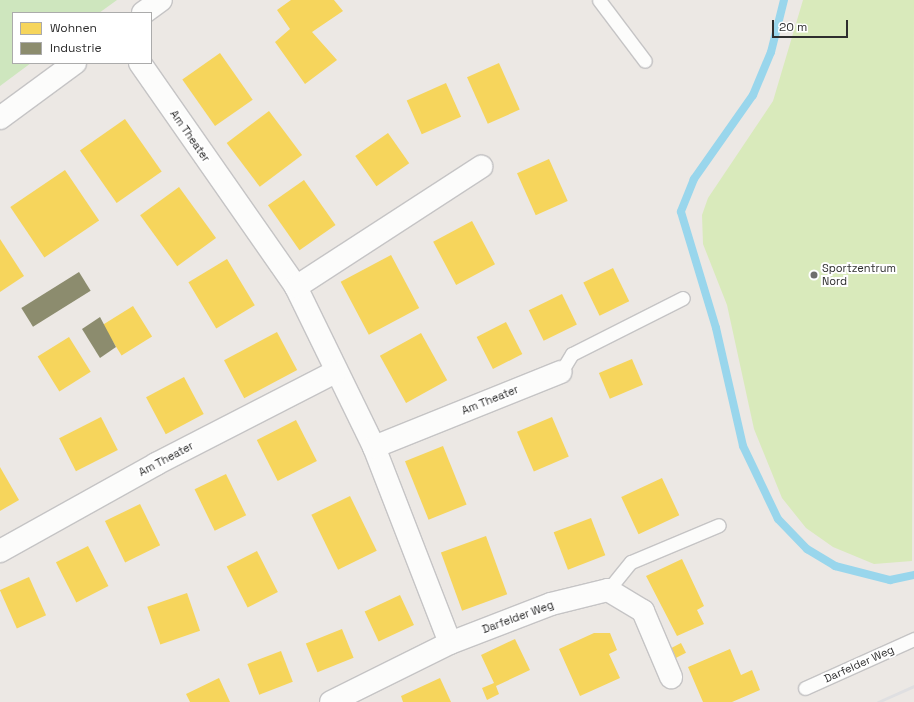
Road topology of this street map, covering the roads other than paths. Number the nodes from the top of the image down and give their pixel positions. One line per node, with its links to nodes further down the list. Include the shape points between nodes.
1 (161, 0): 3 (street)
2 (598, 0): 4 (lane)
3 (144, 12)
4 (645, 62)
5 (74, 64): 7 (street)
6 (141, 64): 9 (street, Am Theater)
7 (0, 118)
8 (480, 167): 9 (street)
9 (296, 287): 11 (street, Am Theater)
10 (683, 298): 12 (lane, via 572,354)
11 (335, 372): 13 (street, Am Theater); 15 (street, Am Theater, via 156,464)
12 (561, 372): 13 (street, Am Theater)
13 (374, 447): 18 (street, Am Theater)
14 (719, 525): 16 (lane, via 631,562)
15 (0, 551)
16 (608, 590): 18 (street, Darfelder Weg, via 551,604); 19 (street, via 643,611)
17 (914, 639): 20 (lane, Darfelder Weg)
18 (450, 643): 21 (street, Darfelder Weg)
19 (671, 677)
20 (805, 688)
21 (331, 702)

